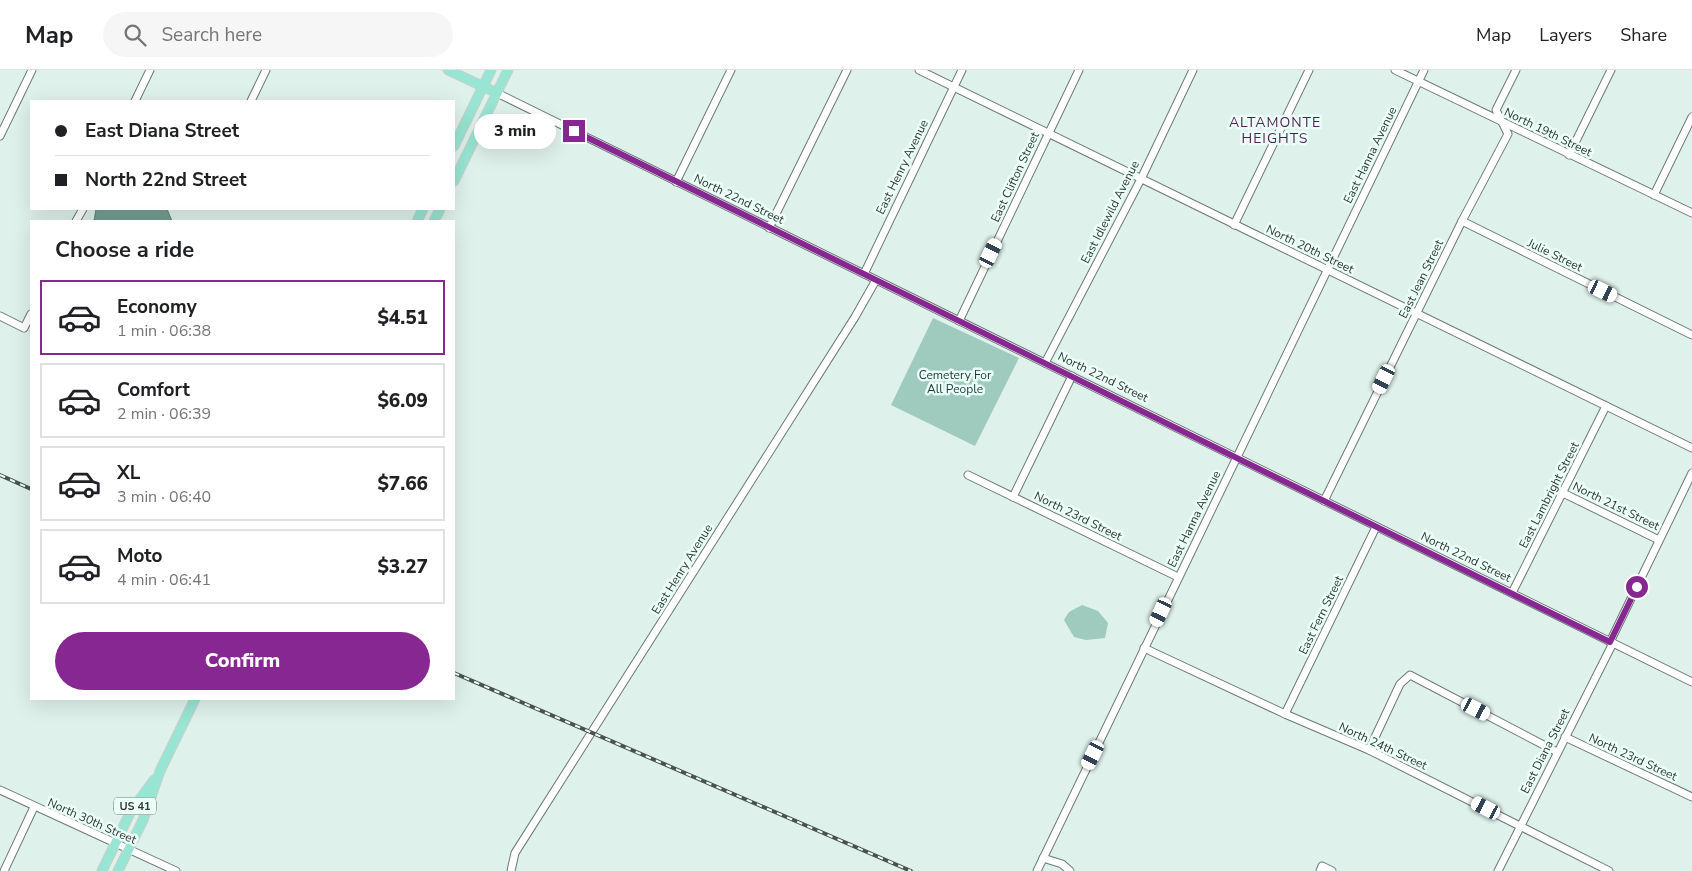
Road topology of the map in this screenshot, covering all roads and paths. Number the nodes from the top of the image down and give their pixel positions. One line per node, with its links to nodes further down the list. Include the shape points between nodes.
1 (32, 70): 27 (street)
2 (150, 70): 22 (street)
3 (266, 70): 23 (street)
4 (448, 70): 19 (main road, North 22nd Street)
5 (491, 70): 19 (main road)
6 (508, 70): 21 (main road)
7 (731, 70): 32 (street)
8 (847, 70): 37 (street)
9 (919, 70): 20 (street, North 20th Street)
10 (962, 70): 20 (street, East Henry Avenue)
11 (1079, 70): 26 (street, East Clifton Street)
12 (1193, 70): 30 (street, East Idlewild Avenue)
13 (1310, 70): 36 (street)
14 (1395, 70): 18 (street, North 19th Street)
15 (1424, 70): 18 (street, East Hanna Avenue)
16 (1516, 70): 25 (street, East Jean Street, via 1496,110)
17 (1611, 70): 29 (street)
18 (1419, 81): 25 (street, North 19th Street); 38 (street, East Hanna Avenue)
19 (482, 87): 21 (main road, North 22nd Street); 28 (main road)
20 (953, 87): 26 (street, North 20th Street); 39 (street, East Henry Avenue)
21 (497, 93): 31 (main road); 32 (street, North 22nd Street)
22 (135, 100)
23 (251, 100)
24 (1692, 117): 33 (street)
25 (1502, 122): 29 (street, North 19th Street); 35 (street, East Jean Street, via 1508,134)
26 (1048, 134): 30 (street, North 20th Street); 44 (street, East Clifton Street)
27 (0, 136)
28 (455, 144)
29 (1569, 155): 33 (street, North 19th Street)
30 (1141, 179): 36 (street, North 20th Street); 46 (street, East Idlewild Avenue)
31 (455, 180)
32 (676, 182): 37 (street, North 22nd Street)
33 (1654, 195): 34 (street, North 19th Street)
34 (1692, 213)
35 (1462, 221): 41 (street, East Jean Street); 45 (street, Julie Street)
36 (1234, 225): 38 (street, North 20th Street)
37 (769, 228): 39 (street, North 22nd Street)
38 (1327, 270): 41 (street, North 20th Street); 50 (street, East Hanna Avenue)
39 (864, 274): 40 (street, North 22nd Street)
40 (876, 280): 44 (street, North 22nd Street); 80 (street, East Henry Avenue, via 515,853)
41 (1417, 313): 48 (street, North 20th Street); 55 (street, East Jean Street)
42 (0, 316): 43 (street, via 24,328)
43 (30, 316)
44 (959, 321): 46 (street, North 22nd Street)
45 (1692, 335)
46 (1045, 363): 47 (street, North 22nd Street)
47 (1072, 376): 50 (street, North 22nd Street); 54 (street)
48 (1606, 406): 49 (street, North 20th Street); 53 (street, East Lambright Street)
49 (1692, 448)
50 (1236, 458): 55 (street, North 22nd Street); 58 (street, East Hanna Avenue)
51 (1692, 473): 57 (street, East Diana Street)
52 (968, 475): 54 (street, North 23rd Street)
53 (1563, 493): 57 (street, North 21st Street); 59 (street, East Lambright Street)
54 (1013, 497): 58 (street, North 23rd Street)
55 (1324, 501): 56 (street, North 22nd Street)
56 (1376, 526): 59 (street, North 22nd Street); 64 (street, East Fern Street)
57 (1660, 540): 60 (street, East Diana Street)
58 (1178, 577): 61 (street, East Hanna Avenue)
59 (1512, 593): 60 (street, North 22nd Street)
60 (1612, 642): 62 (street, North 22nd Street); 65 (street, East Diana Street)
61 (1144, 648): 64 (street, North 24th Street); 75 (street, East Hanna Avenue)
62 (1692, 682)
63 (194, 700): 68 (main road, US 41)
64 (1285, 714): 66 (street, North 24th Street)
65 (1565, 737): 67 (street, East Diana Street); 70 (street, North 23rd Street)
66 (1369, 750): 67 (street, via 1400,684 1410,675); 72 (street, North 24th Street)
67 (1557, 752): 72 (street, East Diana Street)
68 (160, 771): 73 (main road, US 41, via 130,813); 74 (main road, US 41)
69 (0, 790): 71 (street, North 30th Street)
70 (1692, 797)
71 (34, 807): 73 (street, North 30th Street); 76 (street)
72 (1520, 825): 85 (street, East Diana Street); 86 (street, North 24th Street)
73 (115, 844): 74 (street, North 30th Street); 77 (main road, US 41)
74 (129, 850): 78 (main road, US 41); 79 (street, North 30th Street)
75 (1043, 858): 81 (street, East Hanna Avenue); 82 (street, via 1062,864)
76 (4, 871)
77 (102, 871)
78 (118, 871)
79 (176, 871)
80 (512, 871)
81 (1037, 871)
82 (1070, 871)
83 (1320, 871): 84 (street, via 1322,866)
84 (1332, 871)
85 (1498, 871)
86 (1609, 871)

